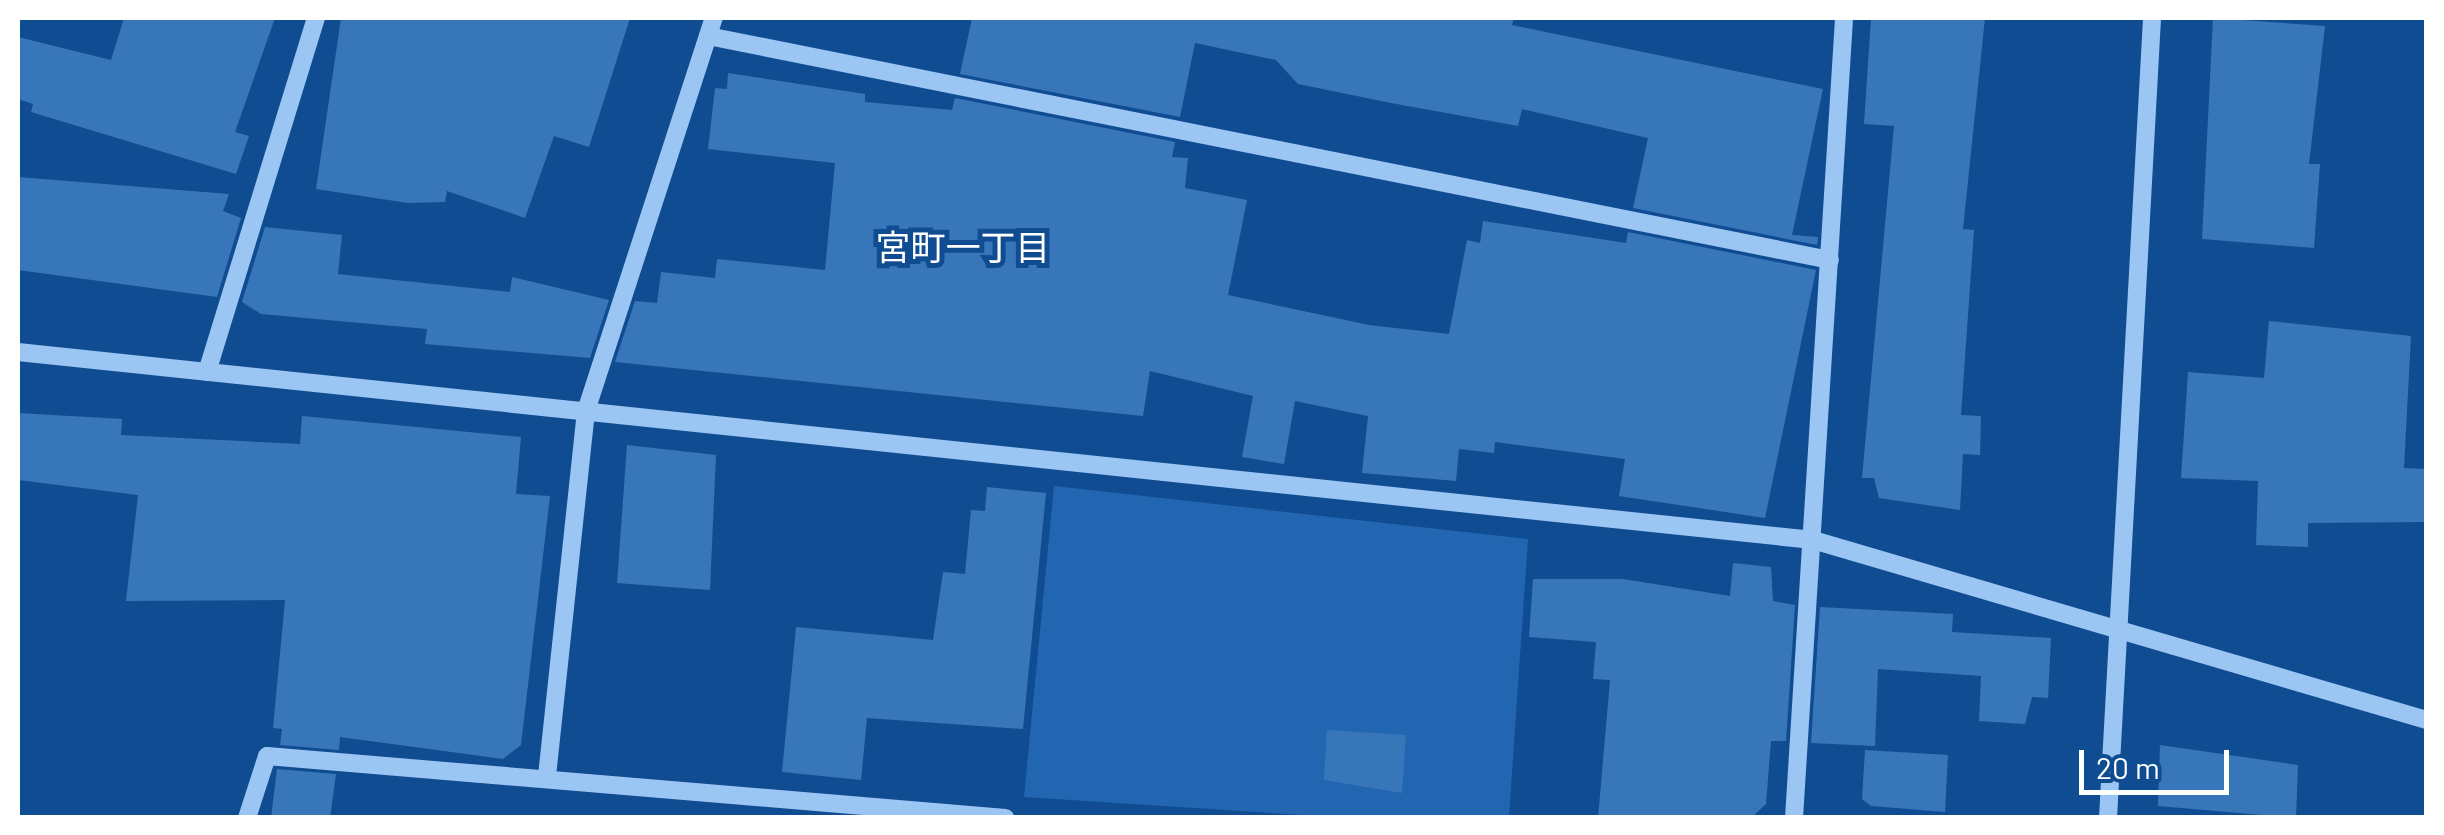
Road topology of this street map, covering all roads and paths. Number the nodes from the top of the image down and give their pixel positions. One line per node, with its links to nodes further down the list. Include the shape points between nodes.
1 (316, 18): 8 (street)
2 (714, 18): 5 (street)
3 (1844, 18): 6 (street)
4 (2152, 18): 11 (street)
5 (708, 36): 6 (street); 9 (street)
6 (1830, 260): 10 (street)
7 (18, 352): 8 (street)
8 (207, 372): 9 (street)
9 (586, 411): 10 (street); 13 (street)
10 (1813, 540): 11 (street); 17 (street)
11 (2118, 630): 12 (street); 18 (street)
12 (2426, 720)
13 (547, 776): 14 (street); 15 (street, via 504,781 267,756)
14 (928, 815): 16 (street)
15 (247, 818)
16 (1005, 818)
17 (1794, 818)
18 (2108, 818)

